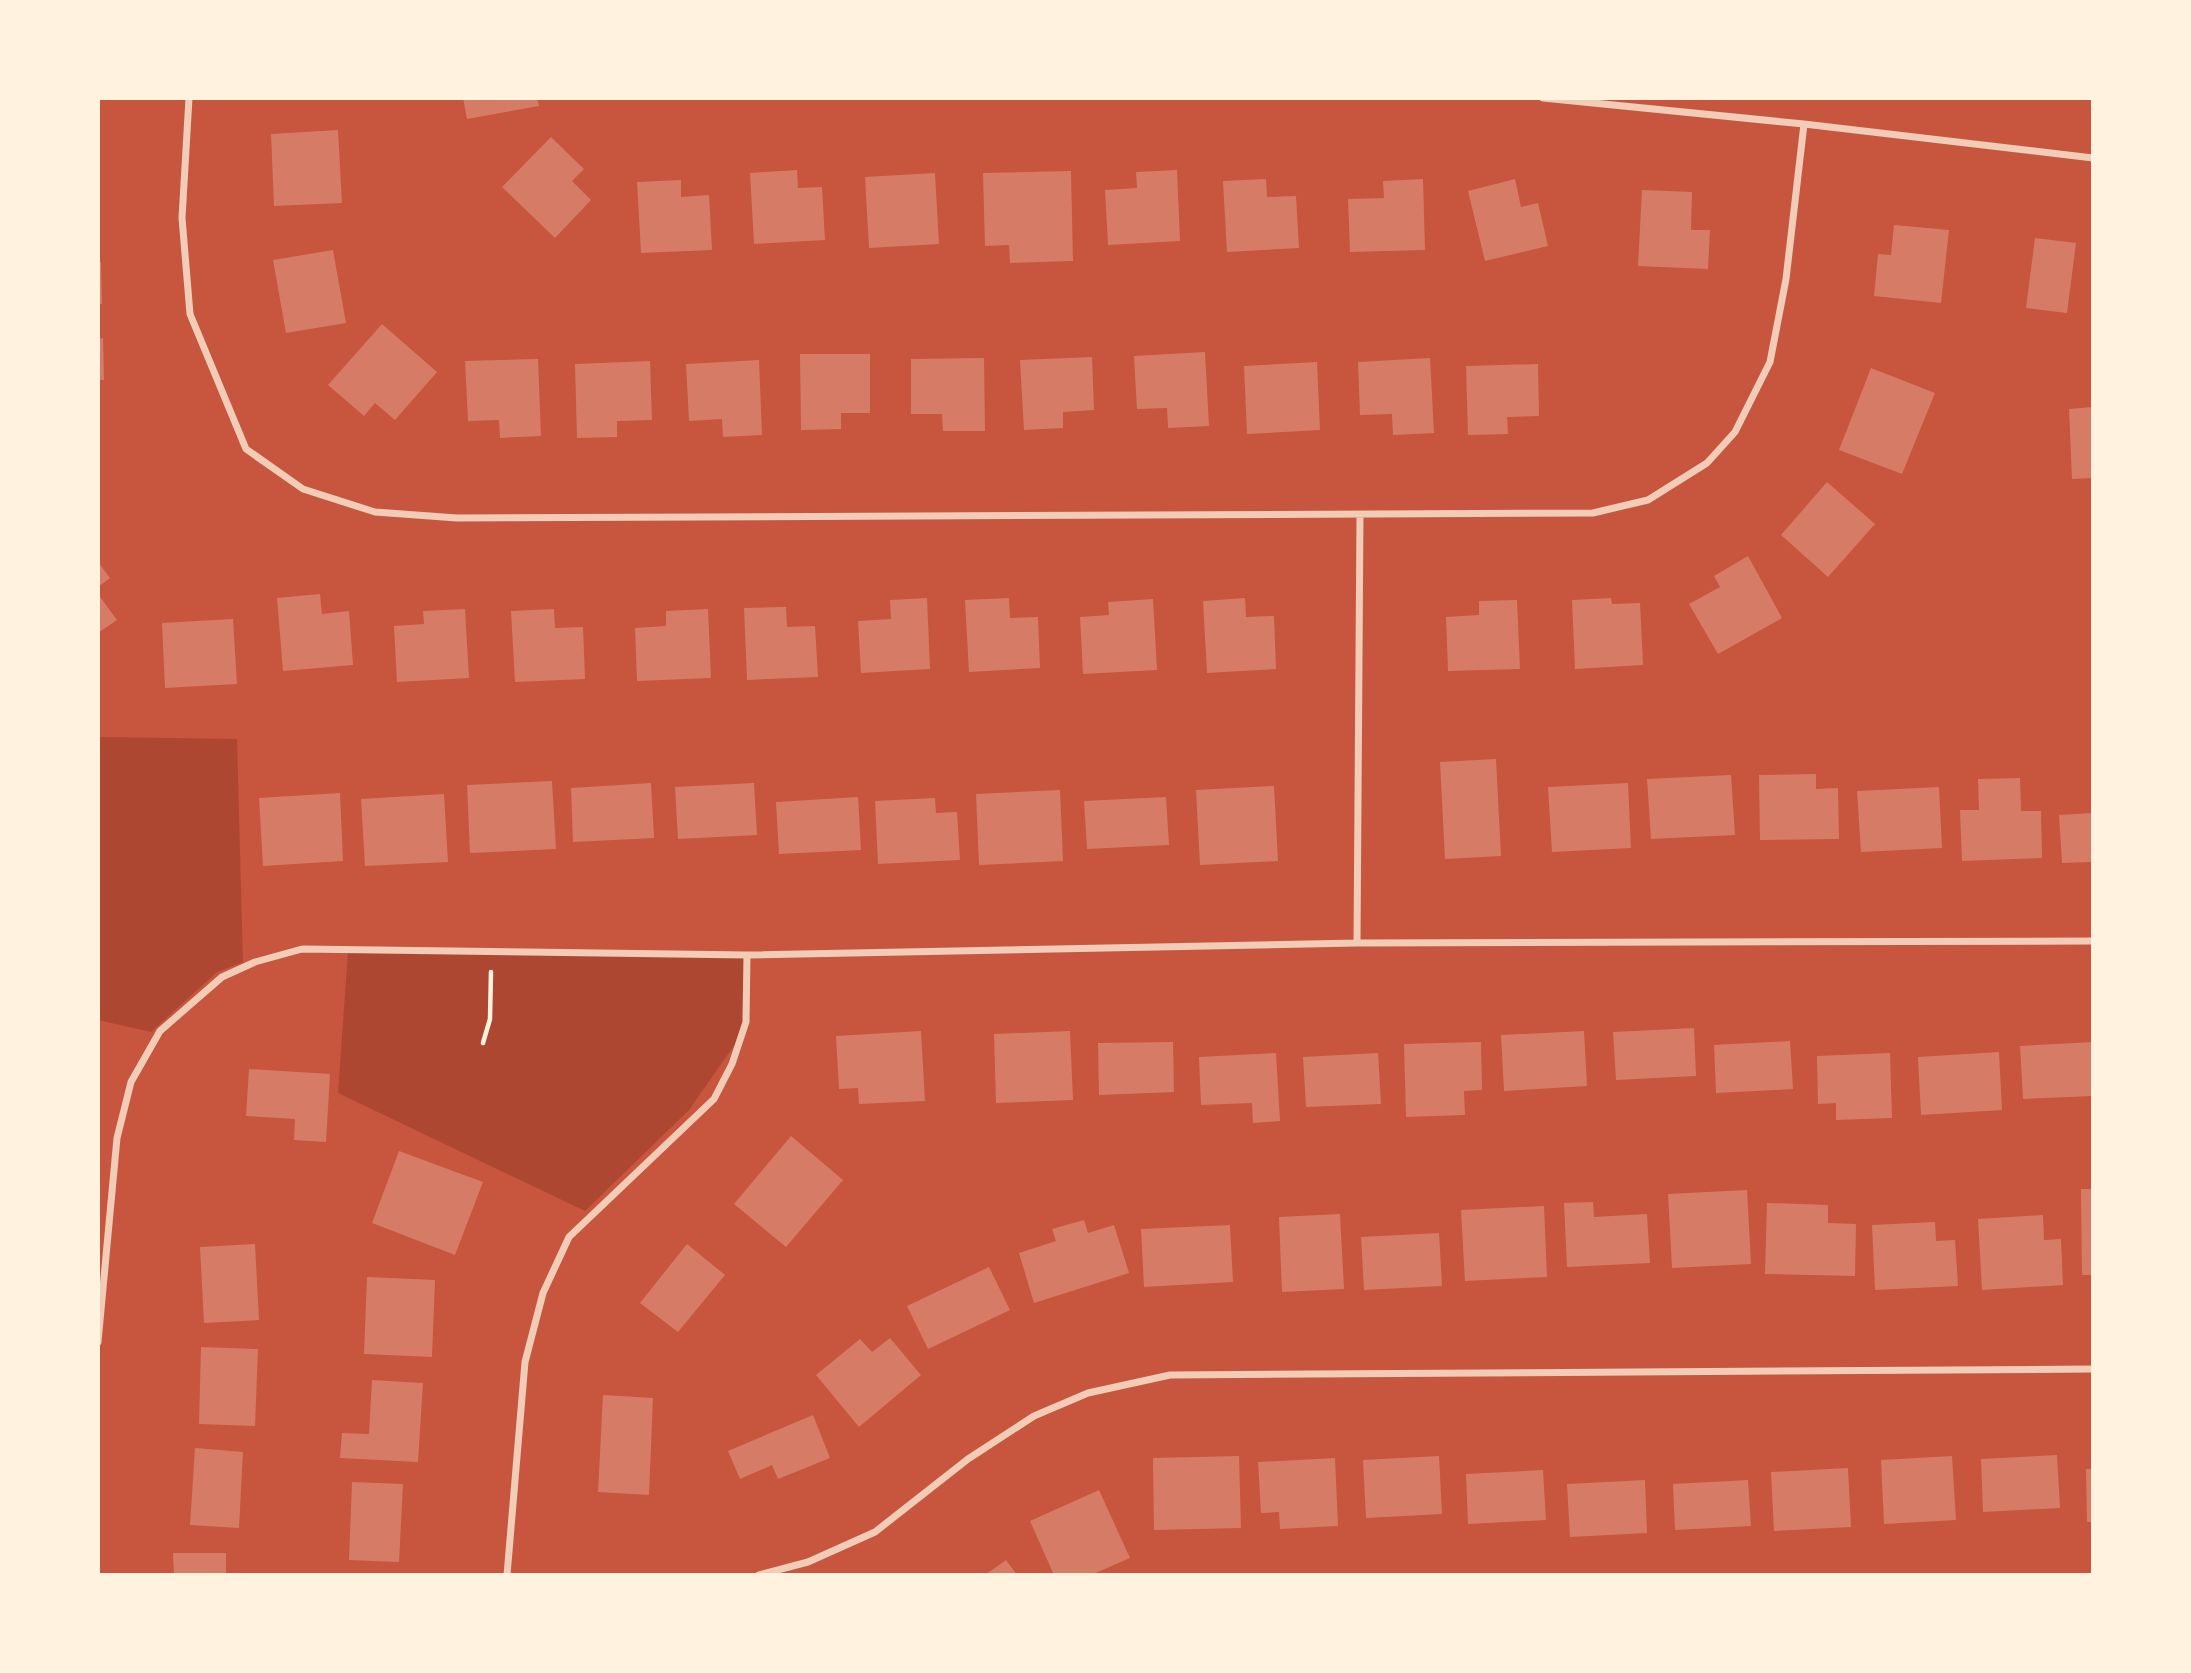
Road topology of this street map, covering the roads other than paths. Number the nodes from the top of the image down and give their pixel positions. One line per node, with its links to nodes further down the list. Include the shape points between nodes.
1 (189, 98): 5 (street, via 182,218 190,314 246,449 303,489 375,512 457,518)
2 (1543, 98): 3 (street)
3 (1804, 124): 4 (street); 5 (street, via 1786,279 1770,362 1735,432 1707,463 1647,500 1593,513)
4 (2093, 158)
5 (1360, 515): 7 (street)
6 (2093, 941): 7 (street)
7 (1357, 943): 8 (street)
8 (747, 955): 9 (street, via 302,949 222,977 160,1031 131,1082 117,1138); 12 (street, via 746,1022 714,1099 569,1237 543,1293 526,1362)
9 (100, 1292): 10 (street)
10 (98, 1342)
11 (2093, 1370): 13 (street, via 1170,1376 1088,1393 1034,1416 968,1459 875,1532 808,1562)
12 (507, 1575)
13 (759, 1575)

